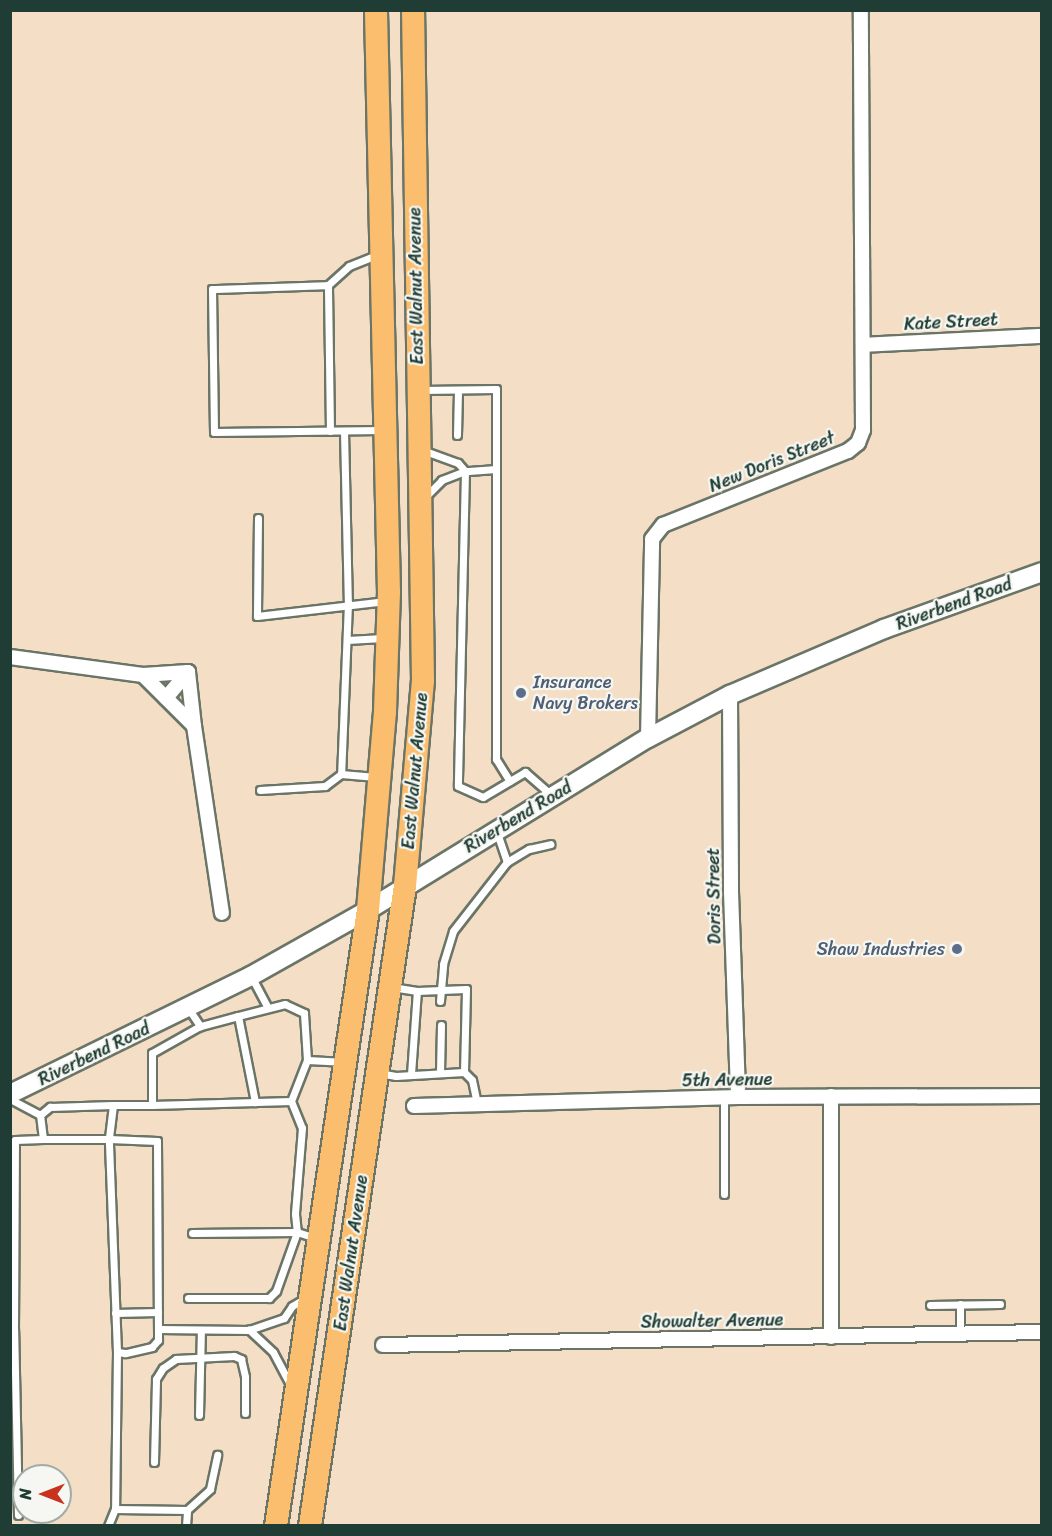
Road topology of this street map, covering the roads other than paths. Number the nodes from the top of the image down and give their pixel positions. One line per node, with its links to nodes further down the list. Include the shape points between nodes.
1 (376, 10): 4 (main road, East Walnut Avenue)
2 (413, 10): 8 (main road, East Walnut Avenue)
3 (861, 10): 7 (street, New Doris Street)
4 (382, 252): 5 (lane, via 348,266); 10 (main road, East Walnut Avenue)
5 (328, 285): 11 (lane); 11 (lane, via 212,289 214,432)
6 (1041, 336): 7 (street, Kate Street)
7 (863, 345): 30 (street, New Doris Street, via 863,430 858,443 848,451 663,525 652,539)
8 (418, 390): 9 (lane); 14 (main road, East Walnut Avenue)
9 (458, 390): 13 (lane); 15 (lane, via 496,389)
10 (386, 430): 12 (lane); 20 (main road, East Walnut Avenue)
11 (330, 431): 12 (lane)
12 (344, 431): 21 (lane)
13 (457, 435)
14 (419, 448): 16 (lane, via 458,463); 17 (main road, East Walnut Avenue)
15 (496, 469): 16 (lane); 33 (lane, via 496,759)
16 (465, 471): 17 (lane, via 442,480); 33 (lane, via 458,786 483,797)
17 (421, 501): 39 (main road, East Walnut Avenue, via 423,681)
18 (258, 518): 21 (lane, via 257,616)
19 (1041, 572): 27 (street, Riverbend Road, via 884,629)
20 (389, 601): 21 (lane); 22 (main road, East Walnut Avenue)
21 (348, 603): 23 (lane)
22 (388, 637): 23 (lane); 32 (main road, East Walnut Avenue)
23 (346, 640): 31 (lane)
24 (10, 657): 26 (street)
25 (188, 672): 26 (street); 28 (street); 29 (street)
26 (143, 675): 28 (street)
27 (730, 695): 30 (street, Riverbend Road); 62 (street, Doris Street)
28 (166, 698): 29 (street)
29 (194, 726): 41 (street)
30 (648, 738): 35 (street, Riverbend Road)
31 (341, 774): 32 (lane); 34 (lane, via 325,786)
32 (379, 777): 40 (main road, East Walnut Avenue)
33 (510, 781): 35 (lane, via 525,772)
34 (260, 790)
35 (553, 796): 36 (street, Riverbend Road)
36 (496, 830): 38 (lane); 39 (street, Riverbend Road)
37 (550, 844): 38 (lane, via 529,849)
38 (507, 862): 44 (lane, via 453,931)
39 (405, 886): 40 (street, Riverbend Road); 43 (main road, East Walnut Avenue)
40 (368, 910): 42 (street, Riverbend Road); 53 (main road, East Walnut Avenue)
41 (222, 913)
42 (251, 976): 47 (street, Riverbend Road); 48 (lane)
43 (390, 987): 45 (lane); 55 (main road, East Walnut Avenue)
44 (440, 990): 45 (lane); 46 (lane); 54 (lane, via 466,989)
45 (417, 991): 57 (lane)
46 (440, 1001)
47 (188, 1008): 51 (lane); 58 (street, Riverbend Road)
48 (268, 1008): 49 (lane); 52 (lane, via 285,1004 304,1013)
49 (238, 1016): 51 (lane); 64 (lane)
50 (441, 1025): 56 (lane)
51 (200, 1026): 67 (lane, via 153,1053)
52 (307, 1060): 53 (lane); 63 (lane)
53 (344, 1062): 74 (main road, East Walnut Avenue)
54 (464, 1072): 56 (lane); 65 (lane, via 472,1080)
55 (377, 1073): 57 (lane); 102 (main road, East Walnut Avenue)
56 (440, 1073): 57 (lane)
57 (411, 1074)
58 (10, 1096): 69 (lane)
59 (831, 1096): 60 (street, 5th Avenue); 62 (street, 5th Avenue); 87 (street)
60 (1041, 1096)
61 (723, 1097): 62 (street, 5th Avenue); 65 (street, 5th Avenue); 72 (lane)
62 (738, 1097)
63 (291, 1101): 64 (lane); 74 (lane, via 302,1128 295,1214)
64 (255, 1102): 67 (lane)
65 (477, 1104): 68 (street, 5th Avenue)
66 (113, 1105): 67 (lane); 69 (lane, via 50,1107); 71 (lane)
67 (152, 1105)
68 (414, 1106)
69 (40, 1115): 70 (lane)
70 (43, 1139): 71 (lane); 96 (lane, via 15,1140)
71 (109, 1139): 80 (lane, via 158,1141); 81 (lane)
72 (724, 1194)
73 (192, 1233): 74 (lane)
74 (307, 1236): 75 (main road, East Walnut Avenue); 76 (lane, via 269,1298)
75 (309, 1296): 84 (lane, via 292,1306 284,1318); 91 (main road, East Walnut Avenue)
76 (188, 1298)
77 (960, 1304): 78 (lane); 79 (lane); 86 (lane)
78 (1000, 1304)
79 (930, 1305)
80 (158, 1312): 81 (lane); 82 (lane)
81 (115, 1313): 89 (lane)
82 (158, 1329): 83 (lane); 89 (lane, via 158,1340 152,1347)
83 (201, 1330): 84 (lane); 90 (lane)
84 (249, 1330): 91 (lane, via 273,1352)
85 (1041, 1332): 86 (street, Showalter Avenue)
86 (960, 1334): 87 (street, Showalter Avenue)
87 (831, 1337): 88 (street, Showalter Avenue)
88 (383, 1345)
89 (117, 1352): 97 (lane)
90 (200, 1358): 92 (lane, via 242,1359); 93 (lane); 95 (lane, via 176,1359 156,1379)
91 (295, 1392): 101 (main road, East Walnut Avenue)
92 (245, 1413)
93 (199, 1415)
94 (217, 1455): 98 (lane, via 210,1489)
95 (154, 1462)
96 (17, 1464)
97 (115, 1509): 98 (lane); 99 (lane)
98 (187, 1510): 100 (lane)
99 (108, 1526)
100 (186, 1526)
101 (276, 1526)
102 (310, 1526)

